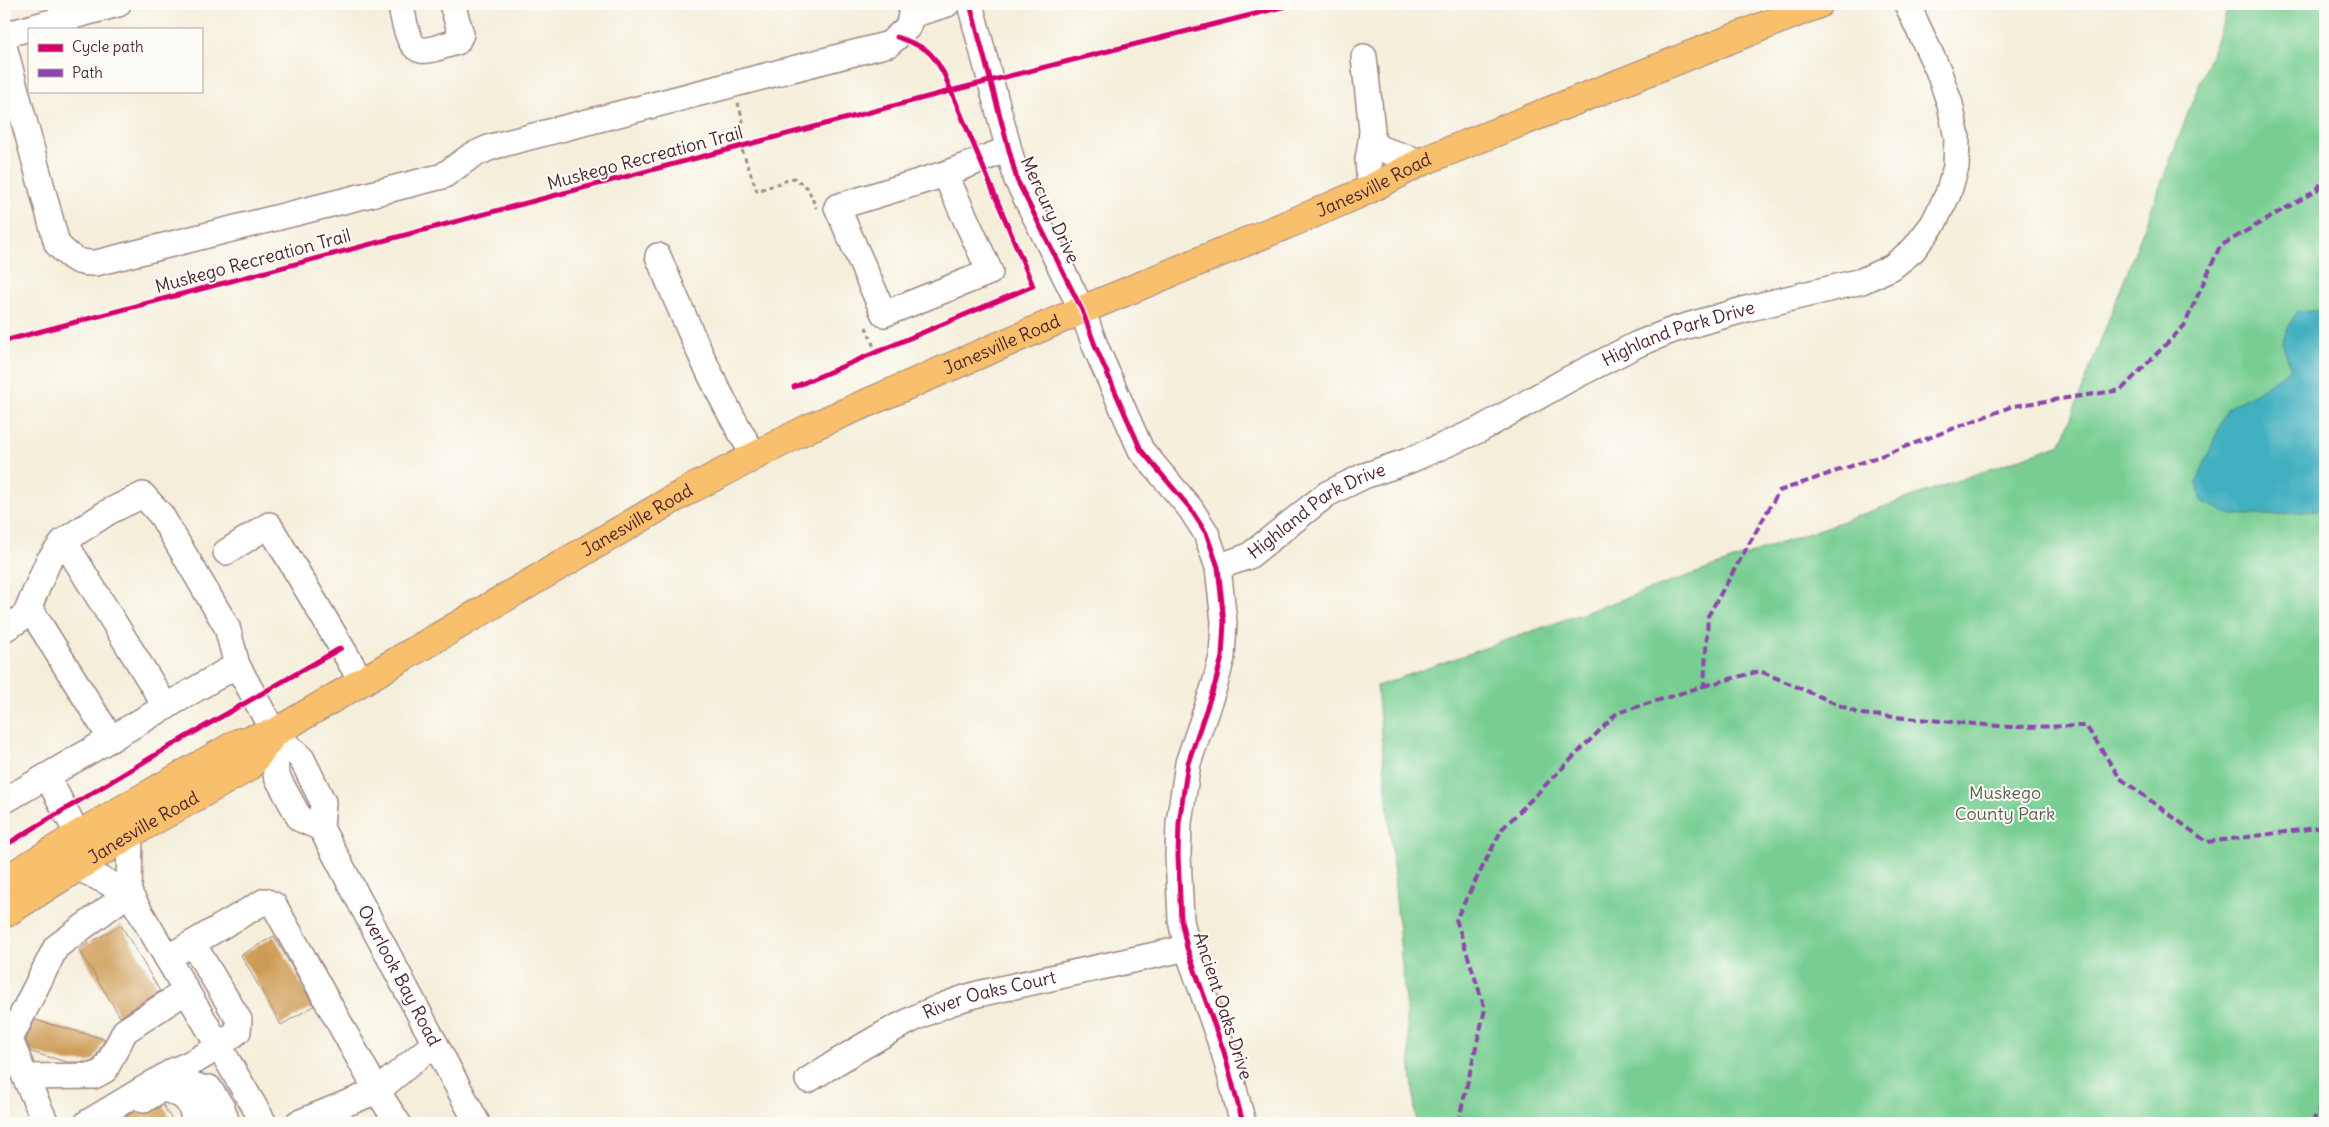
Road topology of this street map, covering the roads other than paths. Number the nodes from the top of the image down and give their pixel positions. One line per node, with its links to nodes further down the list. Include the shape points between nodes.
1 (118, 4): 10 (street)
2 (400, 4): 3 (street, via 409,38 414,47 422,50 457,42 461,34)
3 (452, 4)
4 (947, 4): 8 (street)
5 (970, 4): 15 (street, Mercury Drive)
6 (1819, 4): 16 (main road, Janesville Road)
7 (1908, 4): 24 (street, Highland Park Drive, via 1944,87 1957,138 1956,167 1948,194 1933,224 1913,250 1892,267 1862,281 1750,308 1673,330 1638,344 1479,430 1326,494 1249,556)
8 (906, 9): 12 (street, via 908,27 889,44 491,147 442,176 82,264 57,244)
9 (28, 28): 11 (street)
10 (30, 28)
11 (4, 35)
12 (4, 46)
13 (1364, 57): 14 (street)
14 (1371, 141): 16 (street, via 1381,149); 18 (street, via 1368,159)
15 (1008, 149): 17 (street); 20 (street, Mercury Drive, via 1017,180)
16 (1421, 162): 18 (main road, Janesville Road)
17 (945, 174): 17 (street, via 837,207 884,314 990,272)
18 (1370, 189): 20 (main road, Janesville Road)
19 (658, 256): 21 (street, via 727,411)
20 (1082, 310): 21 (main road, Janesville Road, via 866,402); 24 (street, Ancient Oaks Drive, via 1141,450 1190,508 1206,534)
21 (754, 455): 28 (main road, Janesville Road, via 687,490)
22 (64, 541): 25 (street, via 48,562); 27 (street, via 108,512 143,495 161,515 226,627); 29 (street)
23 (226, 552): 28 (street, via 269,525)
24 (1218, 567): 41 (street, Ancient Oaks Drive, via 1224,622 1222,657 1188,763 1179,823 1182,920)
25 (29, 607): 26 (street, via 25,616); 31 (street)
26 (4, 629)
27 (237, 665): 29 (street); 30 (street)
28 (362, 682): 30 (main road, Janesville Road)
29 (166, 707): 31 (street)
30 (274, 733): 34 (main road, Janesville Road, via 249,767); 35 (main road, Janesville Road, via 238,743); 44 (street, Overlook Bay Road, via 276,775 300,819 321,828)
31 (111, 739): 32 (street)
32 (47, 776): 33 (street); 35 (street)
33 (4, 801)
34 (130, 834): 36 (main road, Janesville Road); 38 (street)
35 (78, 835): 37 (main road, Janesville Road)
36 (80, 868): 38 (street); 39 (main road, Janesville Road)
37 (4, 881)
38 (129, 893): 42 (street); 47 (street, via 56,947 10,1039)
39 (4, 914)
40 (193, 944): 42 (street); 45 (street, via 239,1020 238,1031); 50 (street, via 266,901 274,905)
41 (1187, 948): 48 (street, River Oaks Court, via 947,1003 886,1032); 61 (street, Ancient Oaks Drive, via 1224,1052)
42 (168, 958): 43 (street)
43 (186, 991): 45 (street); 47 (street, via 125,1031 105,1070 94,1076)
44 (435, 1043): 50 (street); 60 (street, Overlook Bay Road)
45 (219, 1047): 46 (street); 51 (street)
46 (190, 1064): 53 (street, via 174,1070); 57 (street, via 222,1108)
47 (25, 1077): 52 (street)
48 (808, 1080)
49 (161, 1088): 54 (street); 55 (street, via 177,1092 187,1100 194,1111); 56 (street, via 175,1083 200,1087 208,1096 210,1108)
50 (377, 1091): 58 (street); 59 (street)
51 (260, 1116): 57 (street)
52 (46, 1123)
53 (87, 1123)
54 (105, 1123)
55 (194, 1123)
56 (204, 1123)
57 (227, 1123)
58 (298, 1123)
59 (398, 1123)
60 (477, 1123)
61 (1243, 1123)

